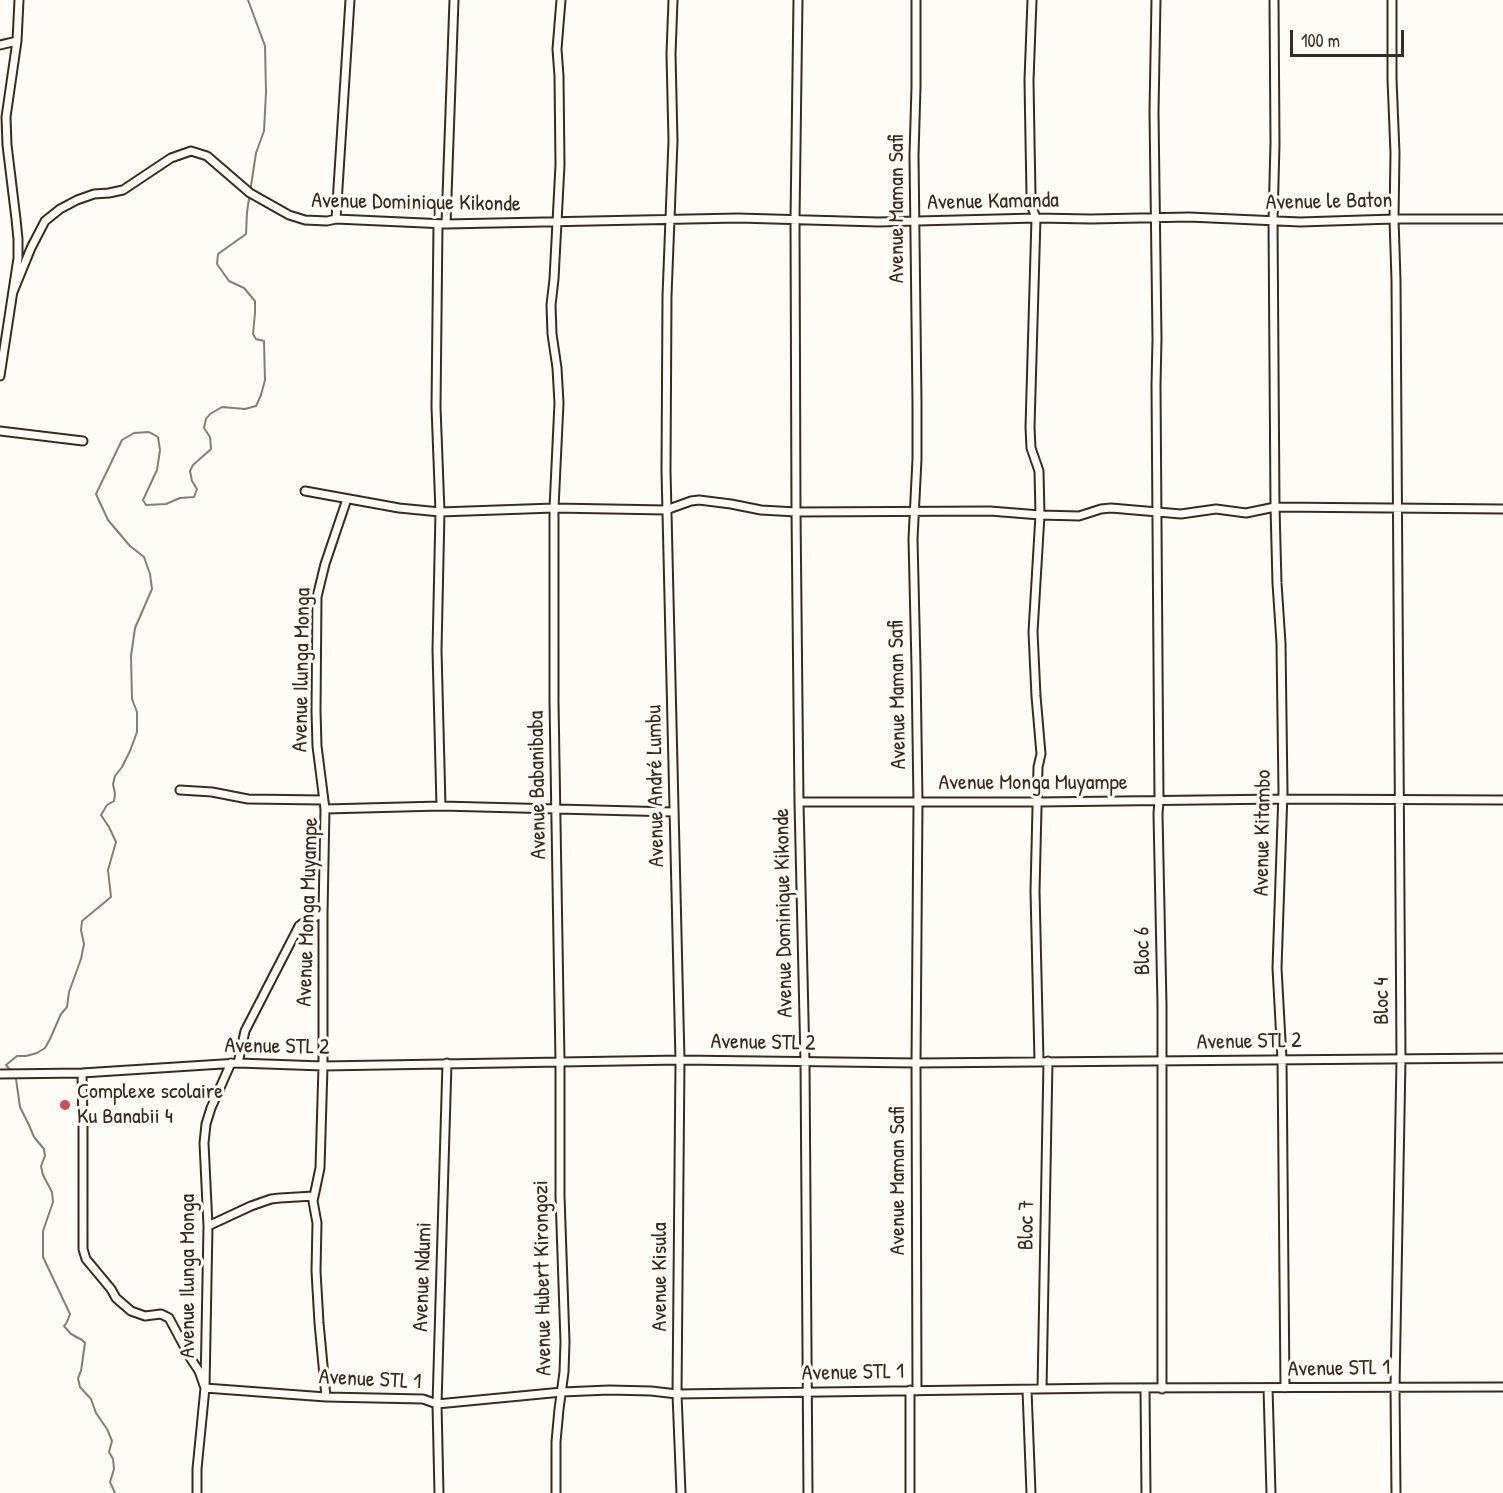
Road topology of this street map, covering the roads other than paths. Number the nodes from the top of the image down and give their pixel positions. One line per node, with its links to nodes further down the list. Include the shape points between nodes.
1 (19, 0): 12 (street)
2 (350, 0): 16 (street)
3 (454, 0): 24 (street)
4 (561, 0): 23 (street, Avenue Babanibaba, via 557,49)
5 (673, 0): 19 (street, Avenue André Lumbu)
6 (798, 0): 20 (street, Avenue Dominique Kikonde)
7 (916, 0): 22 (street, Avenue Maman Safi)
8 (1032, 0): 14 (street, via 1029,113 1031,194)
9 (1156, 0): 15 (street, Bloc 6)
10 (1274, 0): 21 (street, Avenue Kitambo)
11 (1392, 0): 17 (street, Bloc 4)
12 (17, 41): 13 (street); 25 (street, via 6,117 18,239)
13 (0, 45)
14 (1036, 218): 15 (street, Avenue Kamanda); 22 (street, Avenue Kamanda); 40 (street, via 1030,427 1031,448 1039,471)
15 (1155, 218): 21 (street, Avenue le Baton); 39 (street, Bloc 6)
16 (336, 219): 24 (street, Avenue Dominique Kikonde); 25 (street, Avenue Dominique Kikonde, via 305,220 288,215 250,193 207,156 191,151 171,158 123,190 94,194 60,209 45,221)
17 (1394, 219): 18 (street, Avenue le Baton); 21 (street, Avenue le Baton); 33 (street, Bloc 4)
18 (1503, 219)
19 (671, 220): 20 (street, Avenue Dominique Kikonde); 23 (street, Avenue Dominique Kikonde); 35 (street, Avenue André Lumbu)
20 (795, 220): 22 (street, Avenue Kamanda); 38 (street, Avenue Dominique Kikonde)
21 (1273, 221): 31 (street, Avenue Kitambo)
22 (914, 222): 36 (street, Avenue Maman Safi)
23 (557, 223): 24 (street, Avenue Dominique Kikonde); 32 (street, Avenue Babanibaba, via 551,305 559,403)
24 (442, 224): 37 (street, via 436,407)
25 (13, 292): 26 (street)
26 (0, 376)
27 (0, 431): 28 (street)
28 (83, 441)
29 (305, 491): 30 (street)
30 (347, 499): 37 (street); 43 (street, Avenue Ilunga Monga, via 317,597 317,746)
31 (1275, 507): 33 (street); 39 (street, via 1246,513 1216,509 1181,514); 42 (street, Avenue Kitambo)
32 (554, 508): 35 (street); 37 (street); 51 (street, Avenue Babanibaba)
33 (1398, 508): 34 (street); 45 (street, Bloc 4)
34 (1503, 509)
35 (666, 510): 38 (street, via 699,500); 53 (street, Avenue André Lumbu)
36 (915, 511): 38 (street); 40 (street); 47 (street, Avenue Maman Safi)
37 (440, 512): 50 (street, via 436,650)
38 (796, 512): 48 (street, Avenue Dominique Kikonde)
39 (1157, 512): 40 (street, via 1111,508 1079,516); 44 (street, Bloc 6)
40 (1041, 515): 49 (street, via 1034,632 1041,754)
41 (180, 790): 43 (street, via 248,798)
42 (1282, 799): 44 (street, Avenue Monga Muyampe); 45 (street, Avenue Monga Muyampe); 56 (street, Avenue Kitambo, via 1277,968)
43 (323, 800): 52 (street, Avenue Ilunga Monga)
44 (1159, 800): 49 (street, Avenue Monga Muyampe); 61 (street, Bloc 6)
45 (1399, 800): 46 (street, Avenue Monga Muyampe); 57 (street, Bloc 4)
46 (1503, 800)
47 (918, 801): 48 (street, Avenue Monga Muyampe); 49 (street, Avenue Monga Muyampe); 66 (street, Avenue Maman Safi)
48 (799, 802): 63 (street, Avenue Dominique Kikonde)
49 (1038, 802): 59 (street, via 1035,891)
50 (441, 806): 51 (street, Avenue Monga Muyampe); 52 (street, Avenue Monga Muyampe)
51 (556, 808): 53 (street, Avenue Monga Muyampe); 62 (street, Avenue Babanibaba)
52 (325, 809): 54 (street, Avenue Monga Muyampe)
53 (674, 812): 58 (street, Avenue André Lumbu)
54 (323, 913): 64 (street, Avenue Ilunga Monga, via 299,926 245,1031); 67 (street, Avenue Monga Muyampe)
55 (1503, 1058): 57 (street, Avenue STL 2)
56 (1282, 1059): 57 (street, Avenue STL 2); 61 (street, Avenue STL 2); 78 (street, Avenue Kitambo)
57 (1401, 1059): 74 (street, Bloc 4)
58 (680, 1060): 62 (street, Avenue STL 2); 63 (street, Avenue STL 2); 86 (street, Avenue Kisula)
59 (1039, 1061): 60 (street, Avenue STL 2); 66 (street, Avenue STL 2)
60 (1048, 1061): 61 (street, Avenue STL 2); 79 (street, Bloc 7)
61 (1161, 1061): 81 (street, Bloc 6)
62 (560, 1062): 65 (street, Avenue STL 2); 84 (street, Avenue Hubert Kirongozi, via 565,1342)
63 (805, 1062): 66 (street, Avenue STL 2); 85 (street, Avenue Dominique Kikonde)
64 (234, 1063): 67 (street, Avenue STL 2); 68 (street, Avenue STL 2); 72 (street, Avenue Ilunga Monga, via 206,1124)
65 (447, 1063): 67 (street, Avenue STL 2); 88 (street, Avenue Ndumi)
66 (916, 1063): 82 (street, Avenue Maman Safi)
67 (323, 1066): 70 (street, Avenue Monga Muyampe, via 320,1168)
68 (82, 1073): 69 (street, Avenue STL 2); 76 (street, via 86,1259 131,1311 169,1318)
69 (0, 1074)
70 (314, 1196): 71 (street, via 271,1199); 87 (street, Avenue Monga Muyampe)
71 (219, 1222): 72 (street); 73 (street)
72 (208, 1226): 73 (street, Avenue Ilunga Monga)
73 (207, 1244): 76 (street, Avenue Ilunga Monga)
74 (1395, 1387): 75 (street, Avenue STL 1); 78 (street, Avenue STL 1); 98 (street, Bloc 4)
75 (1503, 1387)
76 (206, 1388): 87 (street, Avenue STL 1); 89 (street, Avenue Ilunga Monga)
77 (1268, 1388): 78 (street, Avenue STL 1); 81 (street, Avenue STL 1); 97 (street)
78 (1285, 1388)
79 (1042, 1389): 80 (street, Avenue STL 1); 83 (street, Avenue STL 1)
80 (1145, 1389): 81 (street, Avenue STL 1); 96 (street)
81 (1162, 1389)
82 (914, 1390): 83 (street, Avenue STL 1); 85 (street, Avenue STL 1); 94 (street, Avenue Maman Safi)
83 (1027, 1390): 95 (street)
84 (562, 1392): 86 (street, Avenue STL 1, via 651,1390); 88 (street, Avenue STL 1); 91 (street, Avenue Hubert Kirongozi, via 556,1442)
85 (807, 1392): 86 (street, Avenue STL 1); 93 (street, Avenue Dominique Kikonde)
86 (677, 1394): 92 (street, Avenue Kisula)
87 (326, 1396): 88 (street, Avenue STL 1, via 423,1399)
88 (437, 1404): 90 (street, Avenue Ndumi)
89 (197, 1493)
90 (439, 1493)
91 (556, 1493)
92 (681, 1493)
93 (808, 1493)
94 (910, 1493)
95 (1031, 1493)
96 (1146, 1493)
97 (1271, 1493)
98 (1396, 1493)

